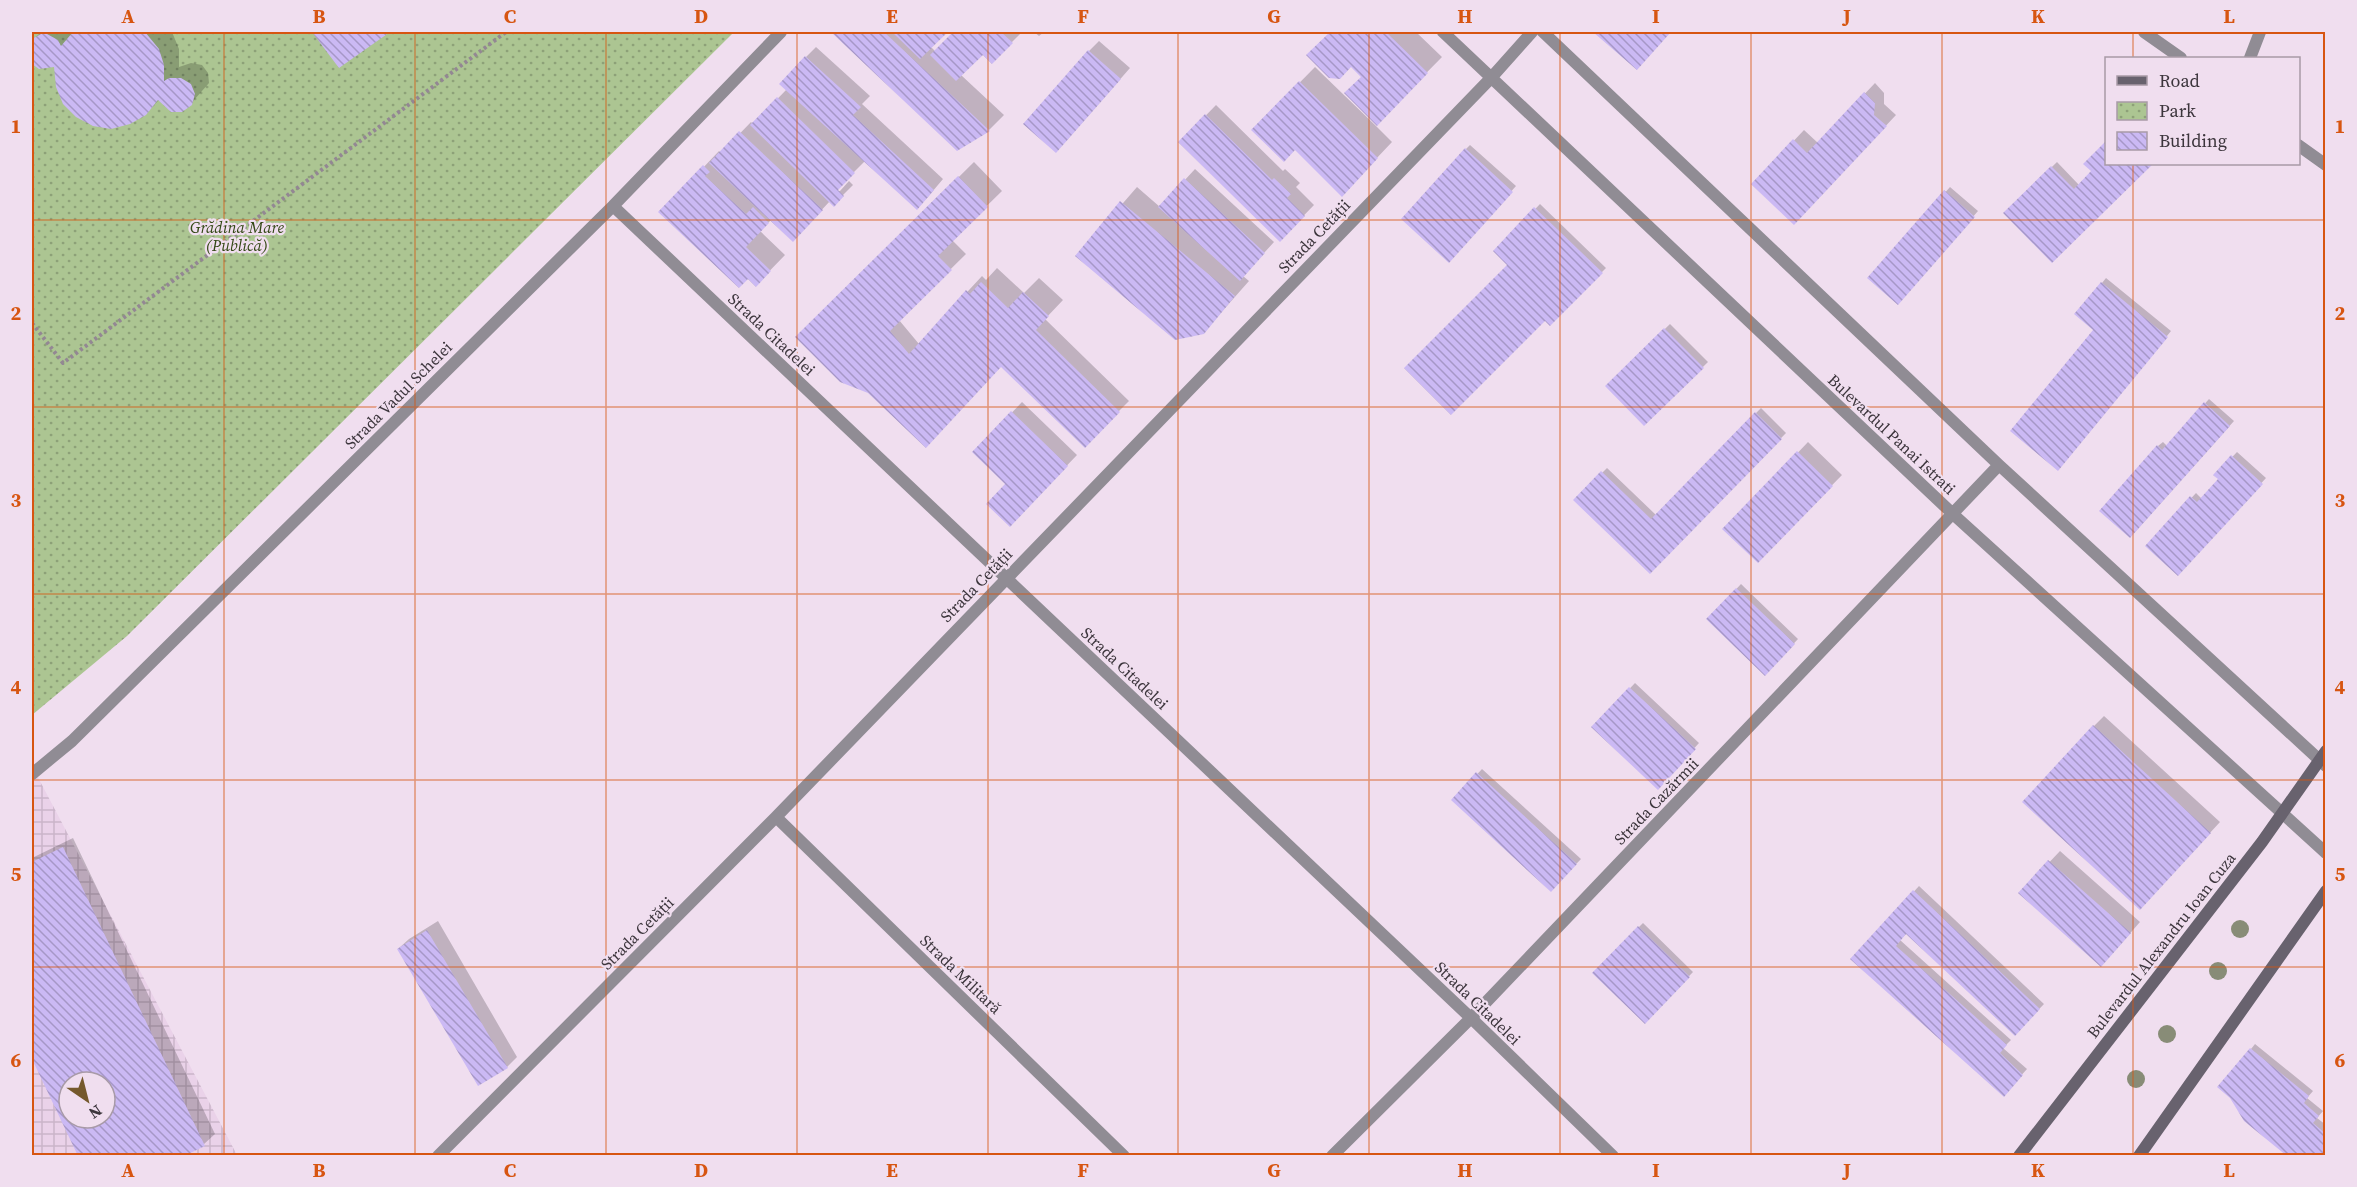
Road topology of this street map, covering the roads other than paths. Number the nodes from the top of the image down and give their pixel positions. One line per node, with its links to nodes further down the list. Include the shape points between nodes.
1 (781, 32): 12 (street, Strada Vadul Schelei)
2 (1443, 32): 9 (street, Bulevardul Panai Istrati)
3 (1532, 32): 9 (street, Strada Cetății)
4 (1543, 32): 13 (street)
5 (2144, 32): 7 (street)
6 (2260, 32): 8 (street)
7 (2180, 57)
8 (2250, 57)
9 (1491, 78): 14 (street, Bulevardul Panai Istrati); 15 (street, Strada Cetății)
10 (2300, 146): 11 (street)
11 (2325, 165)
12 (613, 206): 15 (street, Strada Citadelei); 17 (street, Strada Vadul Schelei, via 72,741)
13 (1999, 465): 14 (street, Strada Cazărmii); 16 (street)
14 (1954, 515): 18 (street, Bulevardul Panai Istrati); 22 (street, Strada Cazărmii)
15 (1005, 578): 19 (street, Strada Cetății); 22 (street, Strada Citadelei)
16 (2323, 759): 18 (main road, Bulevardul Alexandru Ioan Cuza)
17 (32, 774)
18 (2281, 814): 20 (street, Bulevardul Panai Istrati); 27 (main road, Bulevardul Alexandru Ioan Cuza)
19 (776, 817): 23 (street, Strada Cetății); 24 (street, Strada Militară)
20 (2325, 853)
21 (2325, 891): 28 (main road)
22 (1471, 1018): 25 (street, Strada Cazărmii); 26 (street, Strada Citadelei)
23 (438, 1155)
24 (1124, 1155)
25 (1332, 1155)
26 (1613, 1155)
27 (2019, 1155)
28 (2139, 1155)

